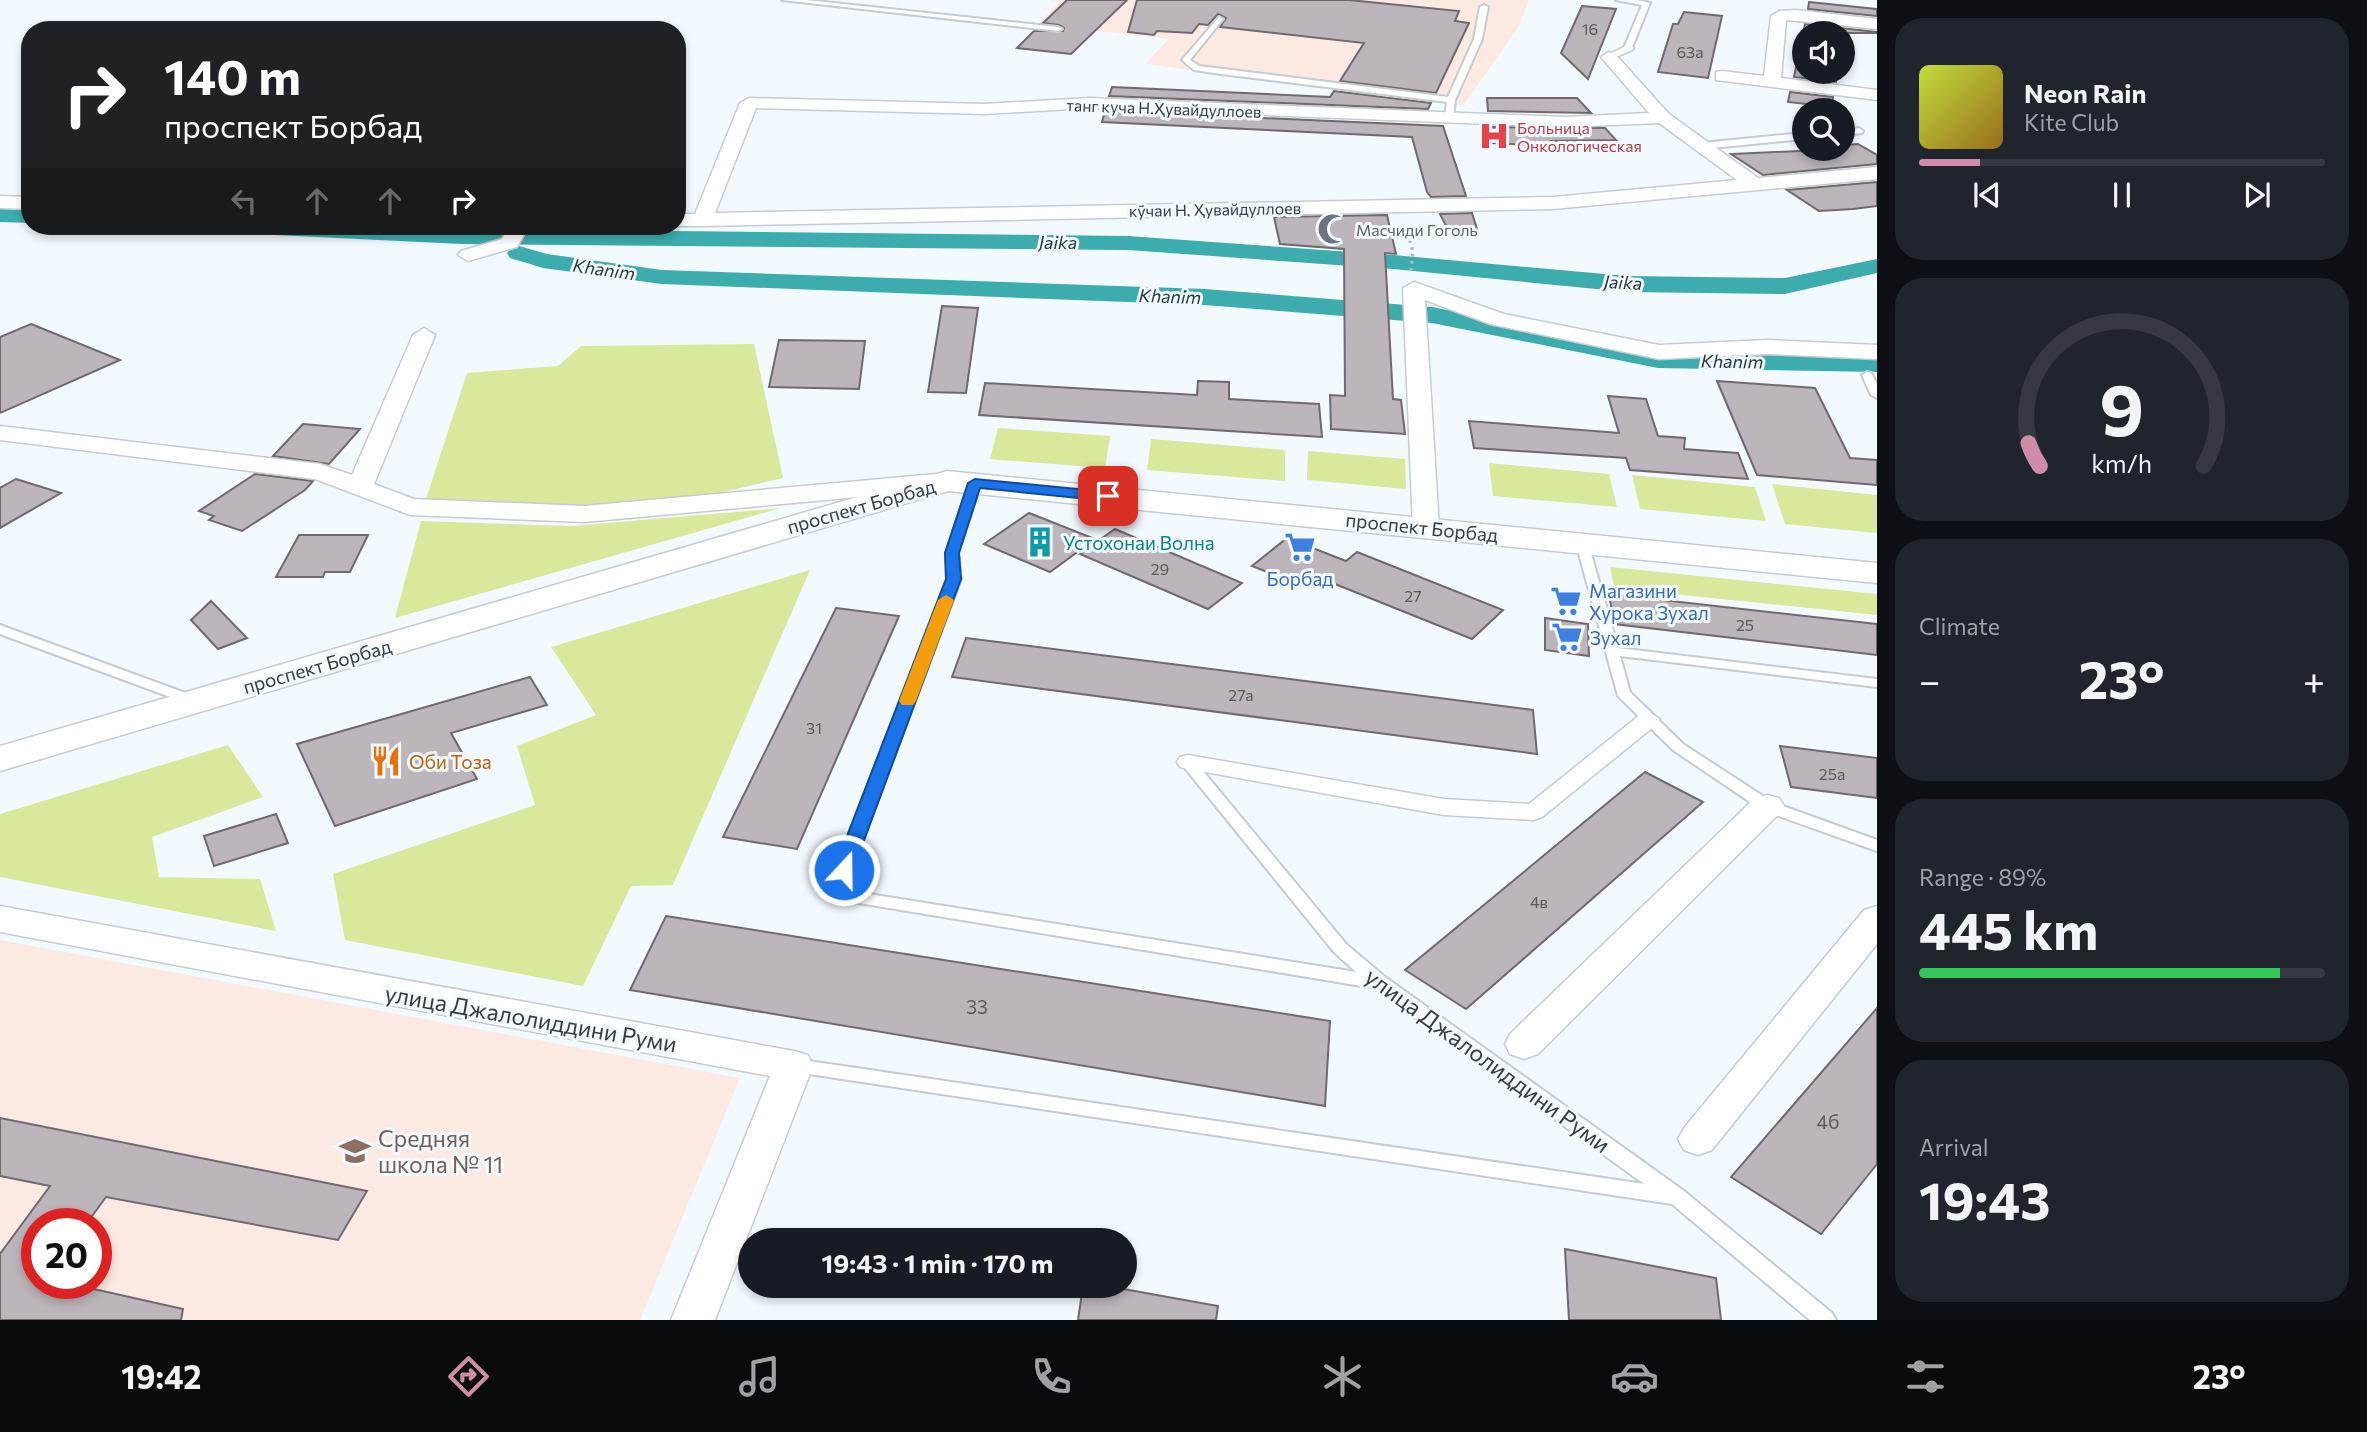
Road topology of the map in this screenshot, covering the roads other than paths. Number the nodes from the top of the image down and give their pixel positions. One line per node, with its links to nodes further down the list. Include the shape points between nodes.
1 (786, 0): 5 (lane)
2 (1620, 0): 7 (lane, via 1646,3)
3 (1483, 7): 12 (lane, via 1478,39)
4 (1219, 19): 12 (lane, via 1186,60 1190,65)
5 (1058, 29)
6 (1876, 33): 10 (street, via 1796,15 1779,16)
7 (1628, 48): 8 (street)
8 (1608, 57): 14 (street)
9 (1722, 76): 10 (street)
10 (1772, 82): 11 (street)
11 (1877, 95)
12 (1451, 100): 13 (lane)
13 (1449, 118): 14 (street, танг куча Н.Ҳувайдуллоев, via 1565,122); 24 (street, танг куча Н.Ҳувайдуллоев, via 1089,103 984,109 749,103)
14 (1663, 118): 18 (street)
15 (1855, 131): 16 (lane)
16 (1858, 131)
17 (1792, 137): 18 (lane)
18 (1702, 146): 20 (street)
19 (1877, 173): 20 (street, кӯчаи Н. Ҳувайдуллоев)
20 (1754, 184): 24 (street, кӯчаи Н. Ҳувайдуллоев, via 1553,202)
21 (0, 202): 22 (street)
22 (21, 203)
23 (686, 220): 24 (street, кӯчаи Н. Ҳувайдуллоев)
24 (702, 220)
25 (514, 235): 26 (street, via 510,243)
26 (468, 255)
27 (424, 335): 33 (street)
28 (1877, 352): 34 (street, via 1767,347 1659,352 1414,304)
29 (1867, 375): 30 (lane)
30 (1877, 395)
31 (0, 433): 33 (street, via 320,472)
32 (961, 482): 33 (street, via 584,514 410,507); 34 (street, проспект Борбад); 40 (street, проспект Борбад); 48 (lane, via 952,553 954,579 834,894)
33 (360, 487)
34 (1426, 528): 35 (street, проспект Борбад)
35 (1582, 543): 36 (street, проспект Борбад); 38 (lane)
36 (1877, 573)
37 (0, 629): 40 (lane)
38 (1611, 651): 39 (lane); 41 (lane, via 1623,693)
39 (1877, 683)
40 (195, 702): 42 (street, проспект Борбад)
41 (1649, 719): 43 (street, via 1534,812 1444,807); 44 (lane, via 1678,747)
42 (0, 759)
43 (1188, 762): 48 (lane, улица Джалолиддини Руми, via 1340,948)
44 (1767, 806): 45 (lane); 49 (street)
45 (1877, 846)
46 (0, 919): 50 (street, улица Джалолиддини Руми)
47 (1877, 919): 51 (street)
48 (1379, 982): 52 (lane, улица Джалолиддини Руми)
49 (1524, 1044)
50 (794, 1066): 52 (lane); 53 (street)
51 (1698, 1139)
52 (1677, 1196): 54 (lane, улица Джалолиддини Руми)
53 (692, 1320)
54 (1825, 1320)

